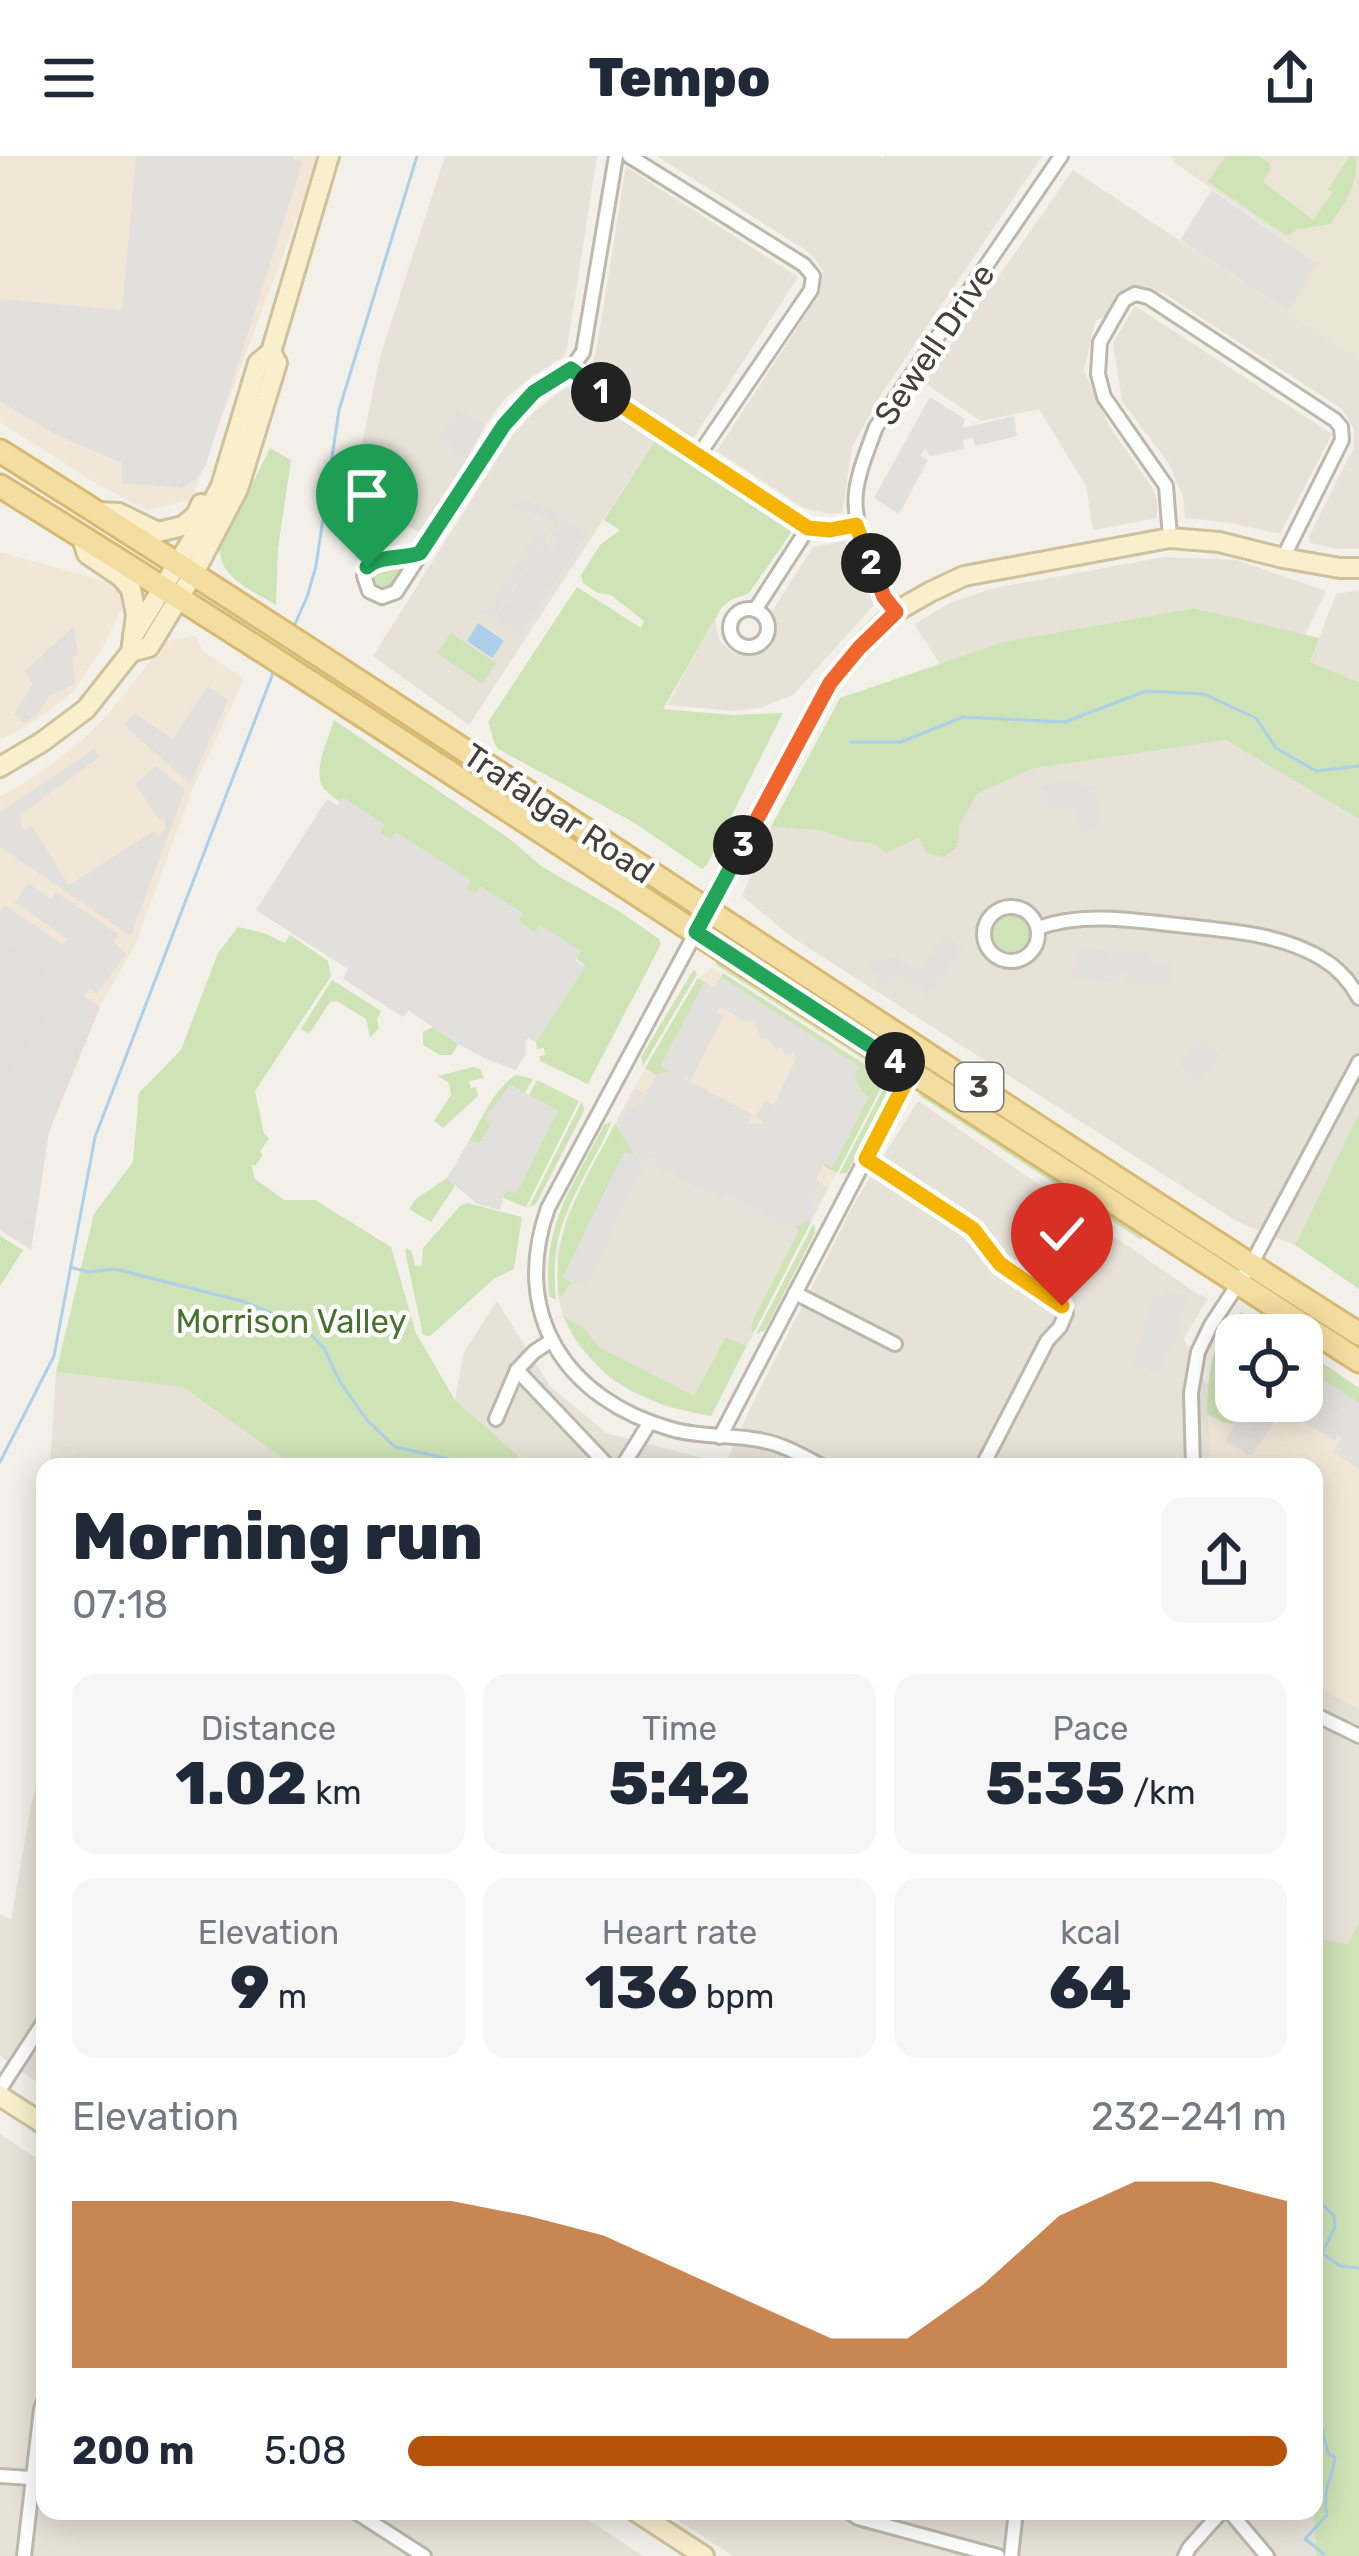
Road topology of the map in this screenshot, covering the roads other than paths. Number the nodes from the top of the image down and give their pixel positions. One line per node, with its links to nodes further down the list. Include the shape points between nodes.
1 (329, 156): 5 (street)
2 (616, 156): 6 (street, via 583,352)
3 (629, 156): 8 (street, via 813,276)
4 (1061, 156): 12 (street, Sewell Drive, via 876,428 856,478)
5 (271, 352): 9 (street, via 259,363); 18 (street, via 277,363 238,489)
6 (571, 369): 8 (street); 16 (street, via 534,392 504,425)
7 (0, 451): 11 (main road, Trafalgar Road / 3)
8 (698, 456): 13 (street)
9 (227, 465): 11 (street, via 183,526 158,532); 18 (street)
10 (0, 486): 14 (main road, Trafalgar Road / 3)
11 (97, 512): 18 (main road, Trafalgar Road / 3)
12 (856, 525): 13 (street); 22 (street, Sewell Drive)
13 (808, 528): 21 (street)
14 (81, 536): 20 (main road, Trafalgar Road / 3); 23 (street, via 87,554 131,589)
15 (1170, 538): 17 (street); 17 (street, via 1166,486 1104,397 1098,374 1100,342 1135,294 1341,427 1342,440); 22 (street, via 964,576)
16 (420, 553): 16 (street, via 372,561 364,575 369,591 396,592)
17 (1283, 558): 19 (street)
18 (186, 568): 20 (street); 25 (main road, Trafalgar Road / 3)
19 (1359, 568)
20 (172, 592): 23 (street); 27 (main road, Trafalgar Road / 3)
21 (755, 610)
22 (896, 612): 25 (street, via 830,683)
23 (132, 644): 24 (street, via 86,709)
24 (0, 767)
25 (707, 910): 27 (street); 32 (main road, Trafalgar Road / 3)
26 (1038, 928): 26 (street, via 1024,910 1007,907 987,922 985,941 996,956 1018,960 1036,946); 28 (street, via 1091,918 1271,938 1318,956)
27 (696, 932): 30 (main road, Trafalgar Road / 3); 35 (street, via 544,1219 535,1272)
28 (1359, 998)
29 (1359, 1062): 32 (street)
30 (911, 1072): 31 (street); 32 (main road, Trafalgar Road / 3)
31 (866, 1159): 33 (street); 45 (street, via 973,1229 1000,1264 1064,1308)
32 (1246, 1273): 34 (main road, Trafalgar Road / 3); 37 (main road, Trafalgar Road / 3); 46 (street, via 1198,1352)
33 (795, 1293): 36 (street); 41 (street)
34 (1359, 1334)
35 (552, 1340): 38 (street); 40 (street, via 595,1394)
36 (895, 1344)
37 (1359, 1361)
38 (517, 1370): 39 (street); 42 (street)
39 (496, 1419)
40 (650, 1422): 41 (street); 43 (street)
41 (720, 1437): 44 (street, via 763,1440)
42 (600, 1458)
43 (628, 1458)
44 (805, 1458)
45 (987, 1458)
46 (1193, 1458)
47 (1323, 1718): 48 (street)
48 (1359, 1736)
49 (36, 2035): 50 (street)
50 (0, 2093): 51 (street)
51 (36, 2119)
52 (0, 2476): 53 (street)
53 (36, 2478)
54 (36, 2494): 61 (street)
55 (368, 2520): 62 (street)
56 (649, 2520): 63 (street)
57 (865, 2520): 64 (street)
58 (1015, 2520): 65 (street)
59 (1218, 2520): 66 (street)
60 (1234, 2520): 67 (street)
61 (24, 2556)
62 (424, 2556)
63 (704, 2556)
64 (998, 2556)
65 (1011, 2556)
66 (1185, 2556)
67 (1267, 2556)

